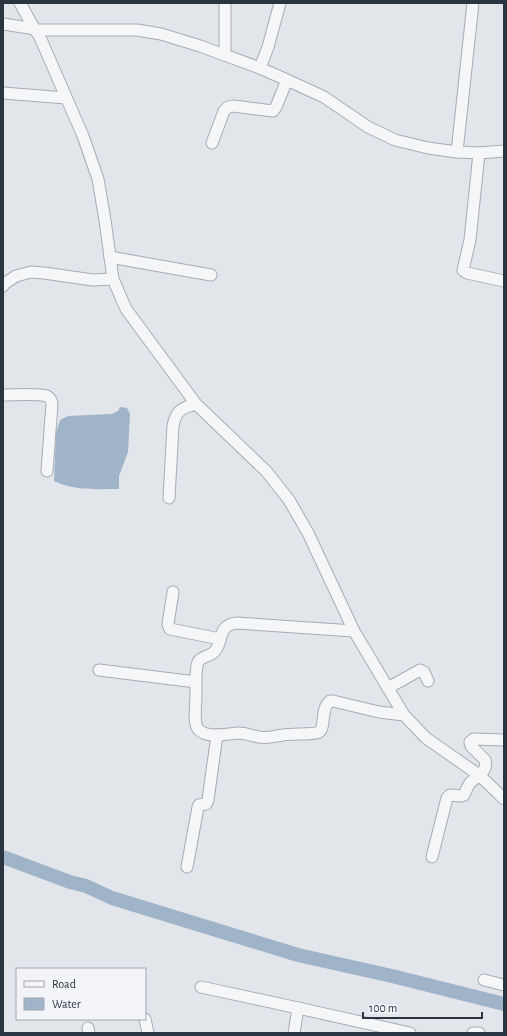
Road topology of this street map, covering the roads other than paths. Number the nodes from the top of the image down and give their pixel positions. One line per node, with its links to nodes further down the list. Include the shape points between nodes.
1 (20, 3): 6 (street)
2 (280, 3): 8 (street)
3 (473, 3): 14 (street)
4 (225, 6): 7 (street)
5 (3, 24): 6 (street)
6 (35, 30): 7 (street, via 137,30 161,34); 11 (street)
7 (224, 55): 8 (street)
8 (260, 68): 9 (street)
9 (287, 80): 12 (street, via 273,111 233,106 224,111); 14 (street, via 324,97 368,128 395,140)
10 (3, 92): 11 (street)
11 (66, 98): 16 (street, via 98,179)
12 (212, 143)
13 (504, 151): 15 (street)
14 (457, 152): 15 (street)
15 (480, 153): 19 (street, via 470,236 463,270)
16 (110, 257): 17 (street); 18 (street)
17 (211, 274)
18 (113, 279): 20 (street, via 93,280 31,272 16,276); 22 (street, via 126,309)
19 (504, 281)
20 (3, 286)
21 (3, 395): 23 (street, via 39,395 52,400)
22 (196, 404): 24 (street, via 184,408 174,418); 26 (street, via 266,471 289,500 308,533)
23 (47, 471)
24 (169, 498)
25 (173, 592): 27 (street, via 168,624 170,629)
26 (354, 631): 27 (street, via 237,623 226,627); 31 (street)
27 (220, 639): 30 (street, via 214,653 198,661)
28 (99, 670): 30 (street)
29 (428, 681): 31 (street, via 424,672 420,670)
30 (196, 682): 33 (street, via 196,726 204,734)
31 (388, 688): 32 (street)
32 (404, 715): 33 (street, via 330,701 325,707 322,729 319,732 267,738 239,733); 35 (street, via 426,738)
33 (217, 735): 38 (street, via 208,800 206,804 198,807)
34 (504, 740): 35 (street, via 474,739 470,742 486,763 486,767)
35 (479, 775): 36 (street); 37 (street, via 470,783 464,795 450,795 447,798)
36 (504, 799)
37 (432, 857)
38 (187, 868)
39 (484, 980): 40 (street)
40 (504, 985)
41 (200, 987): 42 (street)
42 (298, 1008): 44 (street); 46 (street)
43 (145, 1020): 45 (street)
44 (365, 1028): 47 (street)
45 (148, 1033)
46 (294, 1033)
47 (408, 1033)
48 (473, 1033): 49 (street)
49 (480, 1033)

